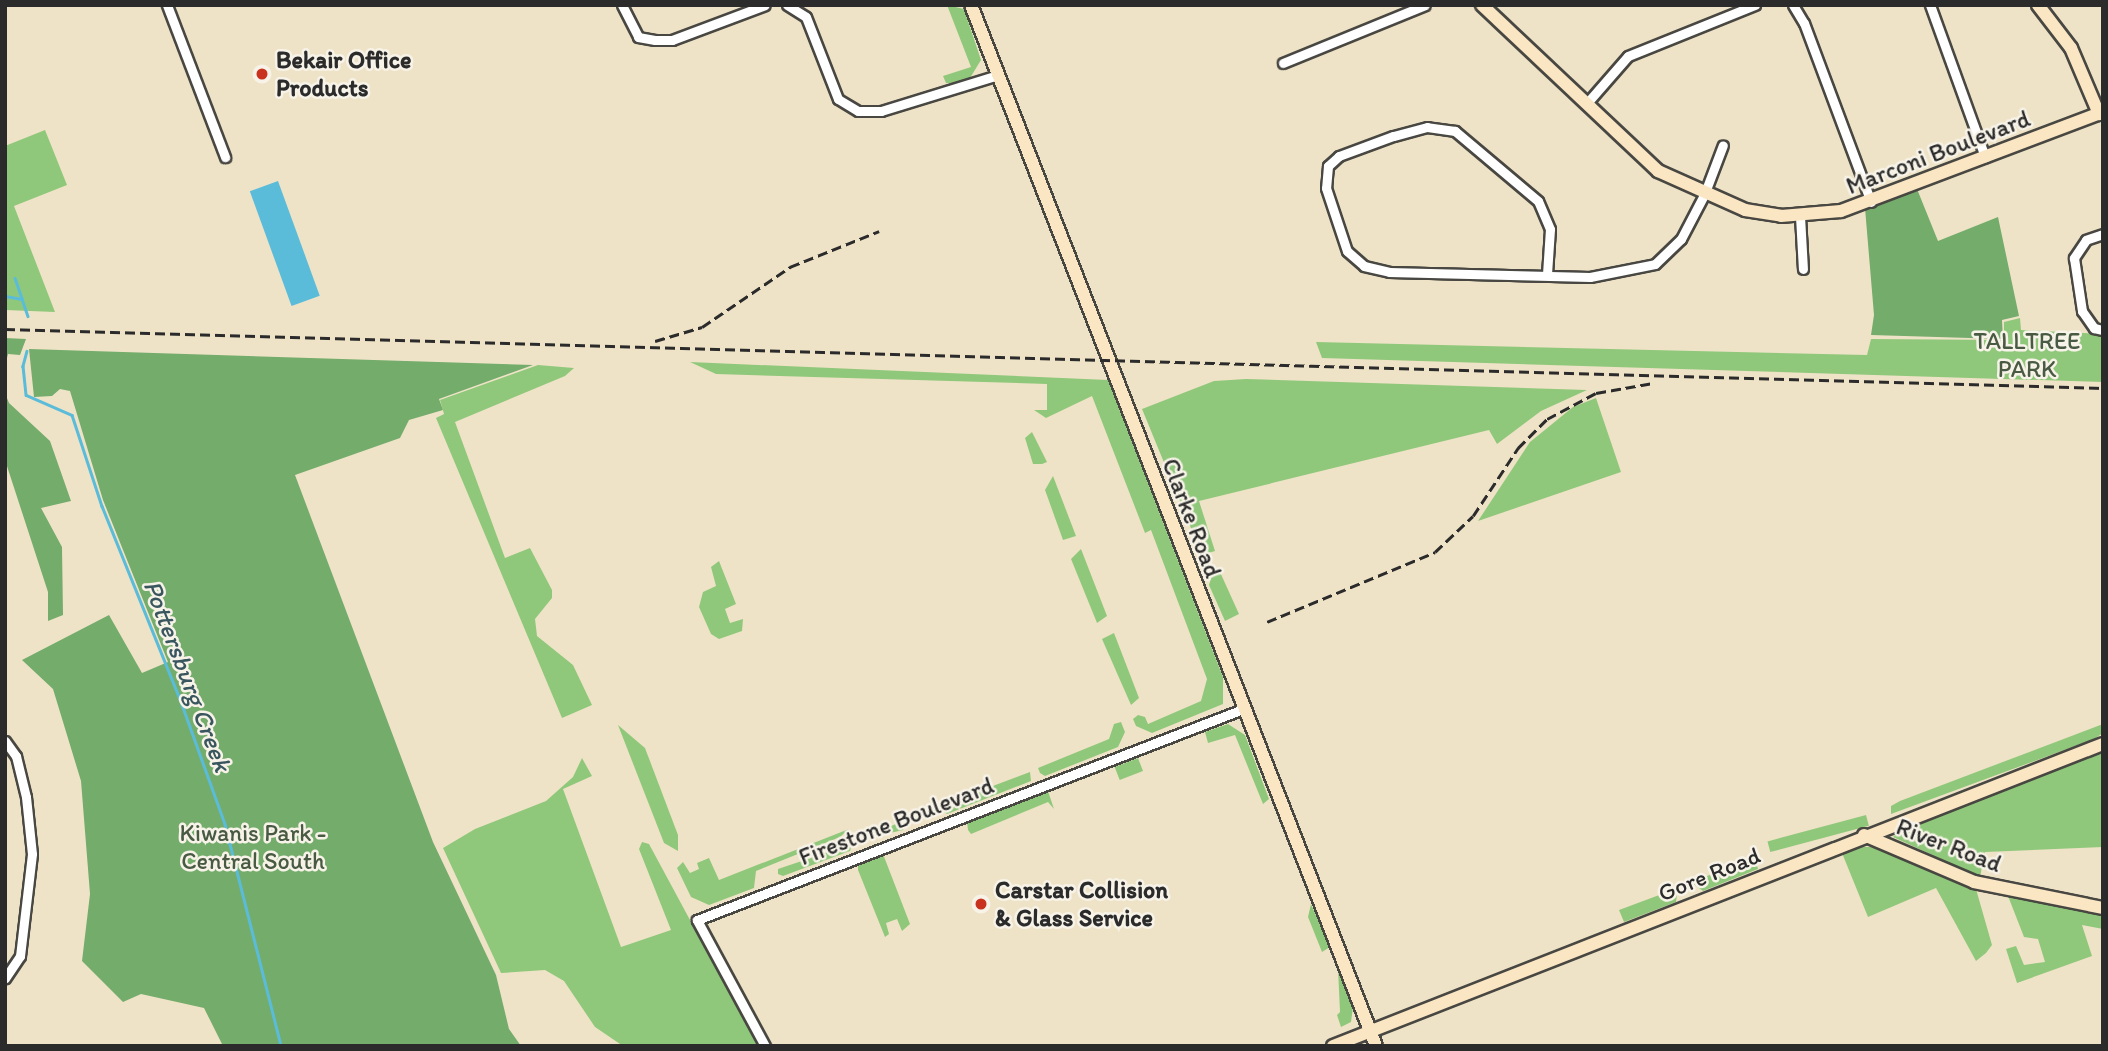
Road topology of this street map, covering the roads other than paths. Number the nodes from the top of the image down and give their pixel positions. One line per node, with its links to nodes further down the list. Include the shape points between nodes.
1 (167, 5): 17 (street)
2 (622, 5): 3 (street, via 638,37 655,40 672,40)
3 (765, 5)
4 (787, 5): 13 (street, via 806,17 838,99 858,111 881,111)
5 (971, 5): 13 (main road, Clarke Road)
6 (1425, 5): 12 (street)
7 (1482, 5): 14 (main road, Marconi Boulevard)
8 (1755, 5): 14 (street, via 1628,56)
9 (1793, 5): 20 (street, via 1804,23)
10 (1930, 5): 18 (street)
11 (2038, 5): 15 (main road, via 2071,48)
12 (1283, 63)
13 (998, 75): 26 (main road, Clarke Road)
14 (1587, 103): 19 (main road, Marconi Boulevard, via 1658,171)
15 (2101, 113): 18 (main road, Marconi Boulevard)
16 (1723, 145): 19 (street)
17 (225, 157)
18 (1985, 157): 20 (main road, Marconi Boulevard)
19 (1704, 195): 21 (main road, Marconi Boulevard, via 1745,211); 24 (street, via 1681,239 1656,264 1590,277)
20 (1871, 202): 21 (main road, Marconi Boulevard)
21 (1800, 216): 23 (street)
22 (2103, 233): 25 (street, via 2086,240 2074,258 2082,311 2094,328)
23 (1804, 269)
24 (1548, 274): 24 (street, via 1389,272 1364,266 1348,251 1344,240 1326,188 1328,166 1339,156 1392,136 1427,127 1455,131 1538,201 1550,229)
25 (2103, 330)
26 (1243, 709): 32 (main road, Clarke Road); 33 (street, Firestone Boulevard, via 697,920)
27 (5, 741): 31 (street, via 16,756 26,797 32,854 20,956)
28 (2103, 744): 29 (main road, Gore Road)
29 (1864, 835): 30 (main road, River Road, via 1974,882); 32 (main road, Gore Road)
30 (2103, 908)
31 (5, 978)
32 (1370, 1031): 34 (main road, Gore Road); 35 (main road, Clarke Road)
33 (765, 1046)
34 (1333, 1046)
35 (1376, 1046)

